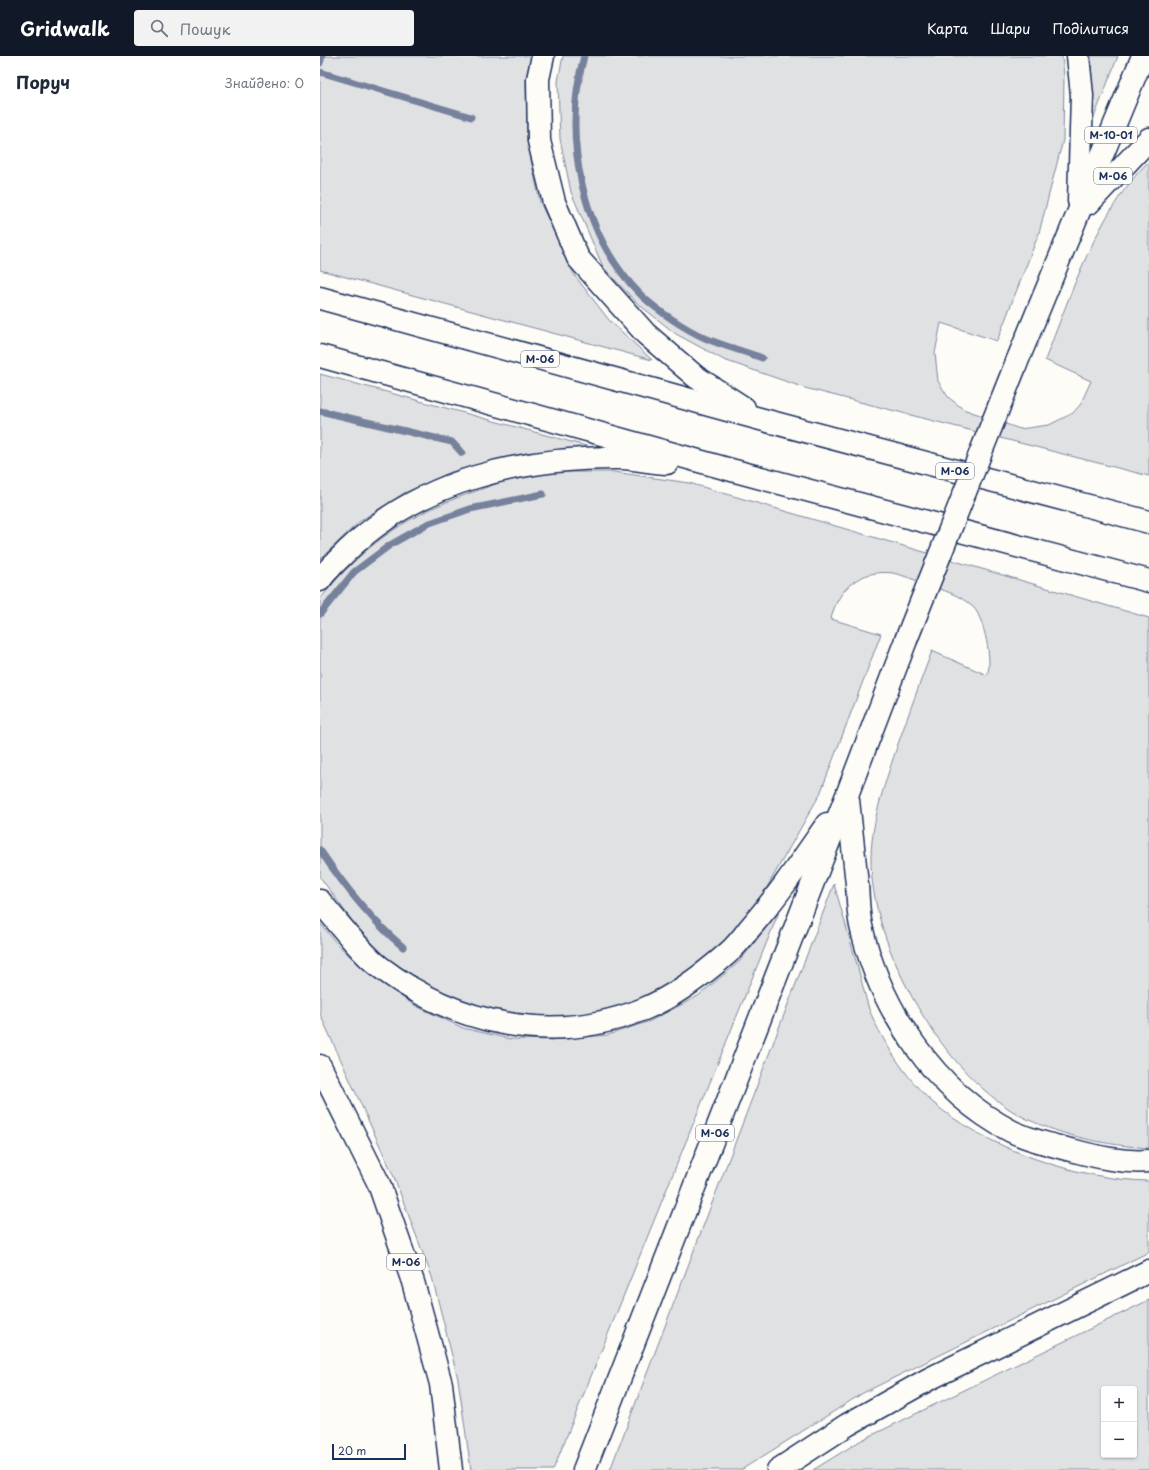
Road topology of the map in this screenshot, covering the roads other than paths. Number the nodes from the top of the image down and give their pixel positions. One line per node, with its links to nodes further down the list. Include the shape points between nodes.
1 (543, 56): 8 (highway, via 538,79 539,142 554,202 578,258 646,334 696,377)
2 (1078, 56): 5 (highway, via 1082,95)
3 (1143, 56): 5 (highway, М-10-01)
4 (1149, 139): 5 (highway, М-06)
5 (1079, 214): 13 (highway, М-06, bridge, via 1016,364)
6 (320, 298): 8 (highway, М-06)
7 (320, 356): 9 (highway)
8 (760, 419): 10 (highway, М-06)
9 (735, 471): 11 (highway, via 623,458 568,460 508,468 455,484 408,506 366,533); 12 (highway)
10 (1149, 522)
11 (320, 580)
12 (1149, 582)
13 (847, 795): 14 (highway, via 768,908 730,952 689,985 644,1009 603,1022 554,1027 511,1026 466,1015 419,994 378,966); 16 (highway, via 861,926 880,985 910,1036 945,1083 978,1111 1012,1131 1090,1155 1131,1162); 19 (highway, М-06)
14 (320, 901)
15 (320, 1066): 18 (highway, М-06, via 379,1184 413,1282 441,1384)
16 (1149, 1161)
17 (1149, 1272): 20 (highway, via 929,1379 847,1425)
18 (452, 1470)
19 (584, 1470)
20 (778, 1470)

